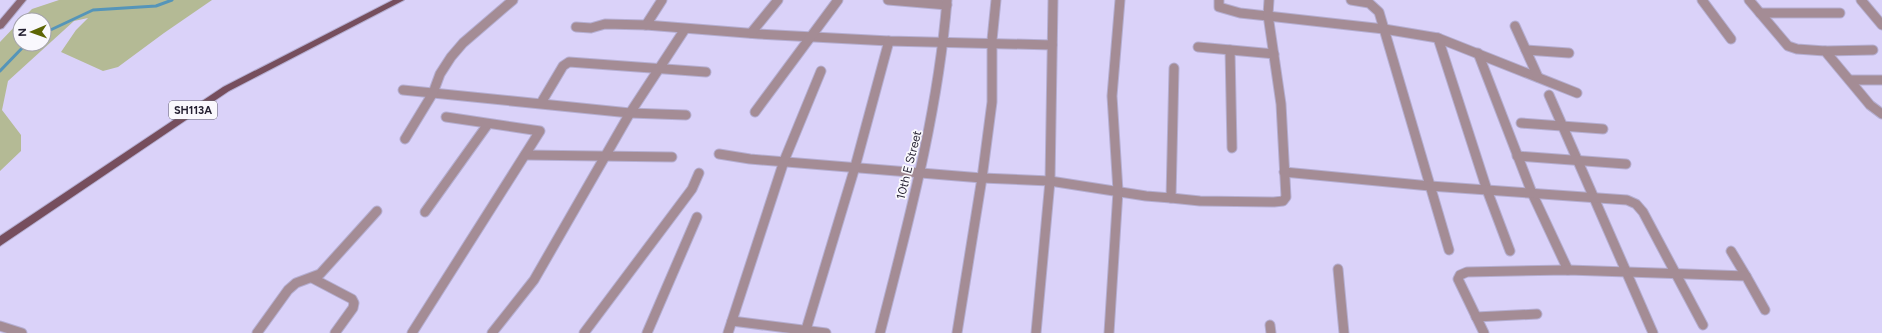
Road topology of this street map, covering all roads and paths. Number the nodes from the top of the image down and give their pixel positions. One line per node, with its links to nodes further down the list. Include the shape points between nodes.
1 (22, 0): 24 (street)
2 (400, 0): 91 (main road, SH113A, via 226,89)
3 (513, 0): 54 (street, via 457,49 440,74)
4 (662, 0): 22 (street)
5 (778, 0): 29 (street)
6 (838, 0): 30 (street)
7 (888, 0): 16 (street)
8 (996, 0): 35 (street)
9 (1052, 0): 36 (street)
10 (1120, 0): 84 (street, via 1112,96)
11 (1219, 0): 20 (street, via 1219,7 1240,13)
12 (1268, 0): 20 (street)
13 (1351, 0): 28 (street, via 1369,3 1376,8)
14 (1702, 0): 32 (street)
15 (1749, 0): 18 (street)
16 (947, 2): 34 (street, 10th E Street)
17 (1862, 2): 21 (street); 23 (street)
18 (1760, 13): 19 (street); 41 (street, via 1788,46)
19 (1840, 13)
20 (1268, 15): 28 (street); 44 (street)
21 (1882, 17)
22 (646, 25): 26 (street, via 605,24 591,28); 27 (street)
23 (1882, 25)
24 (0, 26)
25 (1515, 26): 39 (street)
26 (576, 27)
27 (685, 29): 29 (street); 46 (street)
28 (1384, 29): 31 (street); 82 (street)
29 (752, 33): 30 (street)
30 (812, 37): 33 (street); 57 (street)
31 (1438, 38): 42 (street); 83 (street)
32 (1731, 38)
33 (889, 40): 34 (street); 76 (street)
34 (945, 41): 35 (street); 77 (street, 10th E Street)
35 (992, 43): 36 (street); 80 (street, via 992,102)
36 (1052, 45): 81 (street)
37 (1198, 47): 38 (street)
38 (1230, 50): 44 (street); 67 (street)
39 (1526, 50): 43 (street); 49 (street)
40 (1873, 50): 41 (street)
41 (1825, 51): 50 (street)
42 (1478, 53): 49 (street); 71 (street)
43 (1569, 53)
44 (1274, 54): 78 (street, via 1281,104)
45 (1174, 68): 86 (street)
46 (658, 69): 48 (street); 56 (street, via 569,62 563,66); 58 (street)
47 (820, 71): 74 (street)
48 (706, 72)
49 (1538, 77): 53 (street)
50 (1850, 80): 51 (street); 59 (street, via 1873,108)
51 (1882, 80)
52 (403, 90): 54 (street)
53 (1577, 92)
54 (433, 93): 56 (street); 66 (street)
55 (1549, 95): 64 (street)
56 (541, 103): 58 (street)
57 (756, 112)
58 (630, 113): 60 (street); 68 (street)
59 (1882, 114)
60 (686, 115)
61 (446, 118): 63 (street)
62 (1521, 123): 64 (street)
63 (488, 124): 70 (street, via 540,131); 89 (street)
64 (1564, 126): 65 (street); 73 (street)
65 (1603, 129)
66 (405, 139)
67 (1232, 148)
68 (607, 154): 70 (street); 72 (street); 112 (street, via 534,280)
69 (719, 154): 74 (street)
70 (525, 155): 111 (street)
71 (1517, 156): 73 (street); 85 (street)
72 (672, 157)
73 (1577, 160): 75 (street); 87 (street)
74 (784, 161): 76 (street); 104 (street)
75 (1626, 164)
76 (855, 166): 77 (street); 107 (street)
77 (920, 172): 80 (street); 117 (street, 10th E Street)
78 (1284, 172): 82 (street); 86 (street, via 1286,197 1283,201 1200,201)
79 (699, 173): 113 (street, via 692,189)
80 (982, 178): 81 (street); 118 (street)
81 (1050, 181): 84 (street); 119 (street)
82 (1430, 186): 83 (street); 92 (street)
83 (1487, 190): 85 (street); 94 (street)
84 (1118, 191): 86 (street); 120 (street)
85 (1532, 193): 87 (street); 96 (street)
86 (1171, 198)
87 (1593, 198): 97 (street); 98 (street, via 1622,200 1636,204)
88 (377, 211): 100 (street, via 328,266)
89 (425, 212)
90 (697, 217): 114 (street)
91 (0, 242)
92 (1449, 250)
93 (1731, 251): 99 (street)
94 (1510, 252)
95 (1338, 269): 121 (street)
96 (1568, 270): 97 (street); 103 (street, via 1467,272 1460,275 1458,279)
97 (1626, 271): 98 (street); 123 (street)
98 (1676, 272): 99 (street); 105 (street)
99 (1746, 276): 101 (street)
100 (312, 278): 109 (street, via 296,283 288,290); 110 (street, via 352,299 353,308)
101 (1765, 310)
102 (1537, 314): 103 (street)
103 (1476, 317): 122 (street)
104 (732, 321): 107 (street); 115 (street)
105 (1703, 325)
106 (0, 326): 108 (street)
107 (805, 332): 116 (street)
108 (22, 333)
109 (257, 333)
110 (335, 333)
111 (412, 333)
112 (492, 333)
113 (584, 333)
114 (647, 333)
115 (728, 333)
116 (826, 333)
117 (880, 333)
118 (957, 333)
119 (1036, 333)
120 (1109, 333)
121 (1344, 333)
122 (1484, 333)
123 (1653, 333)

